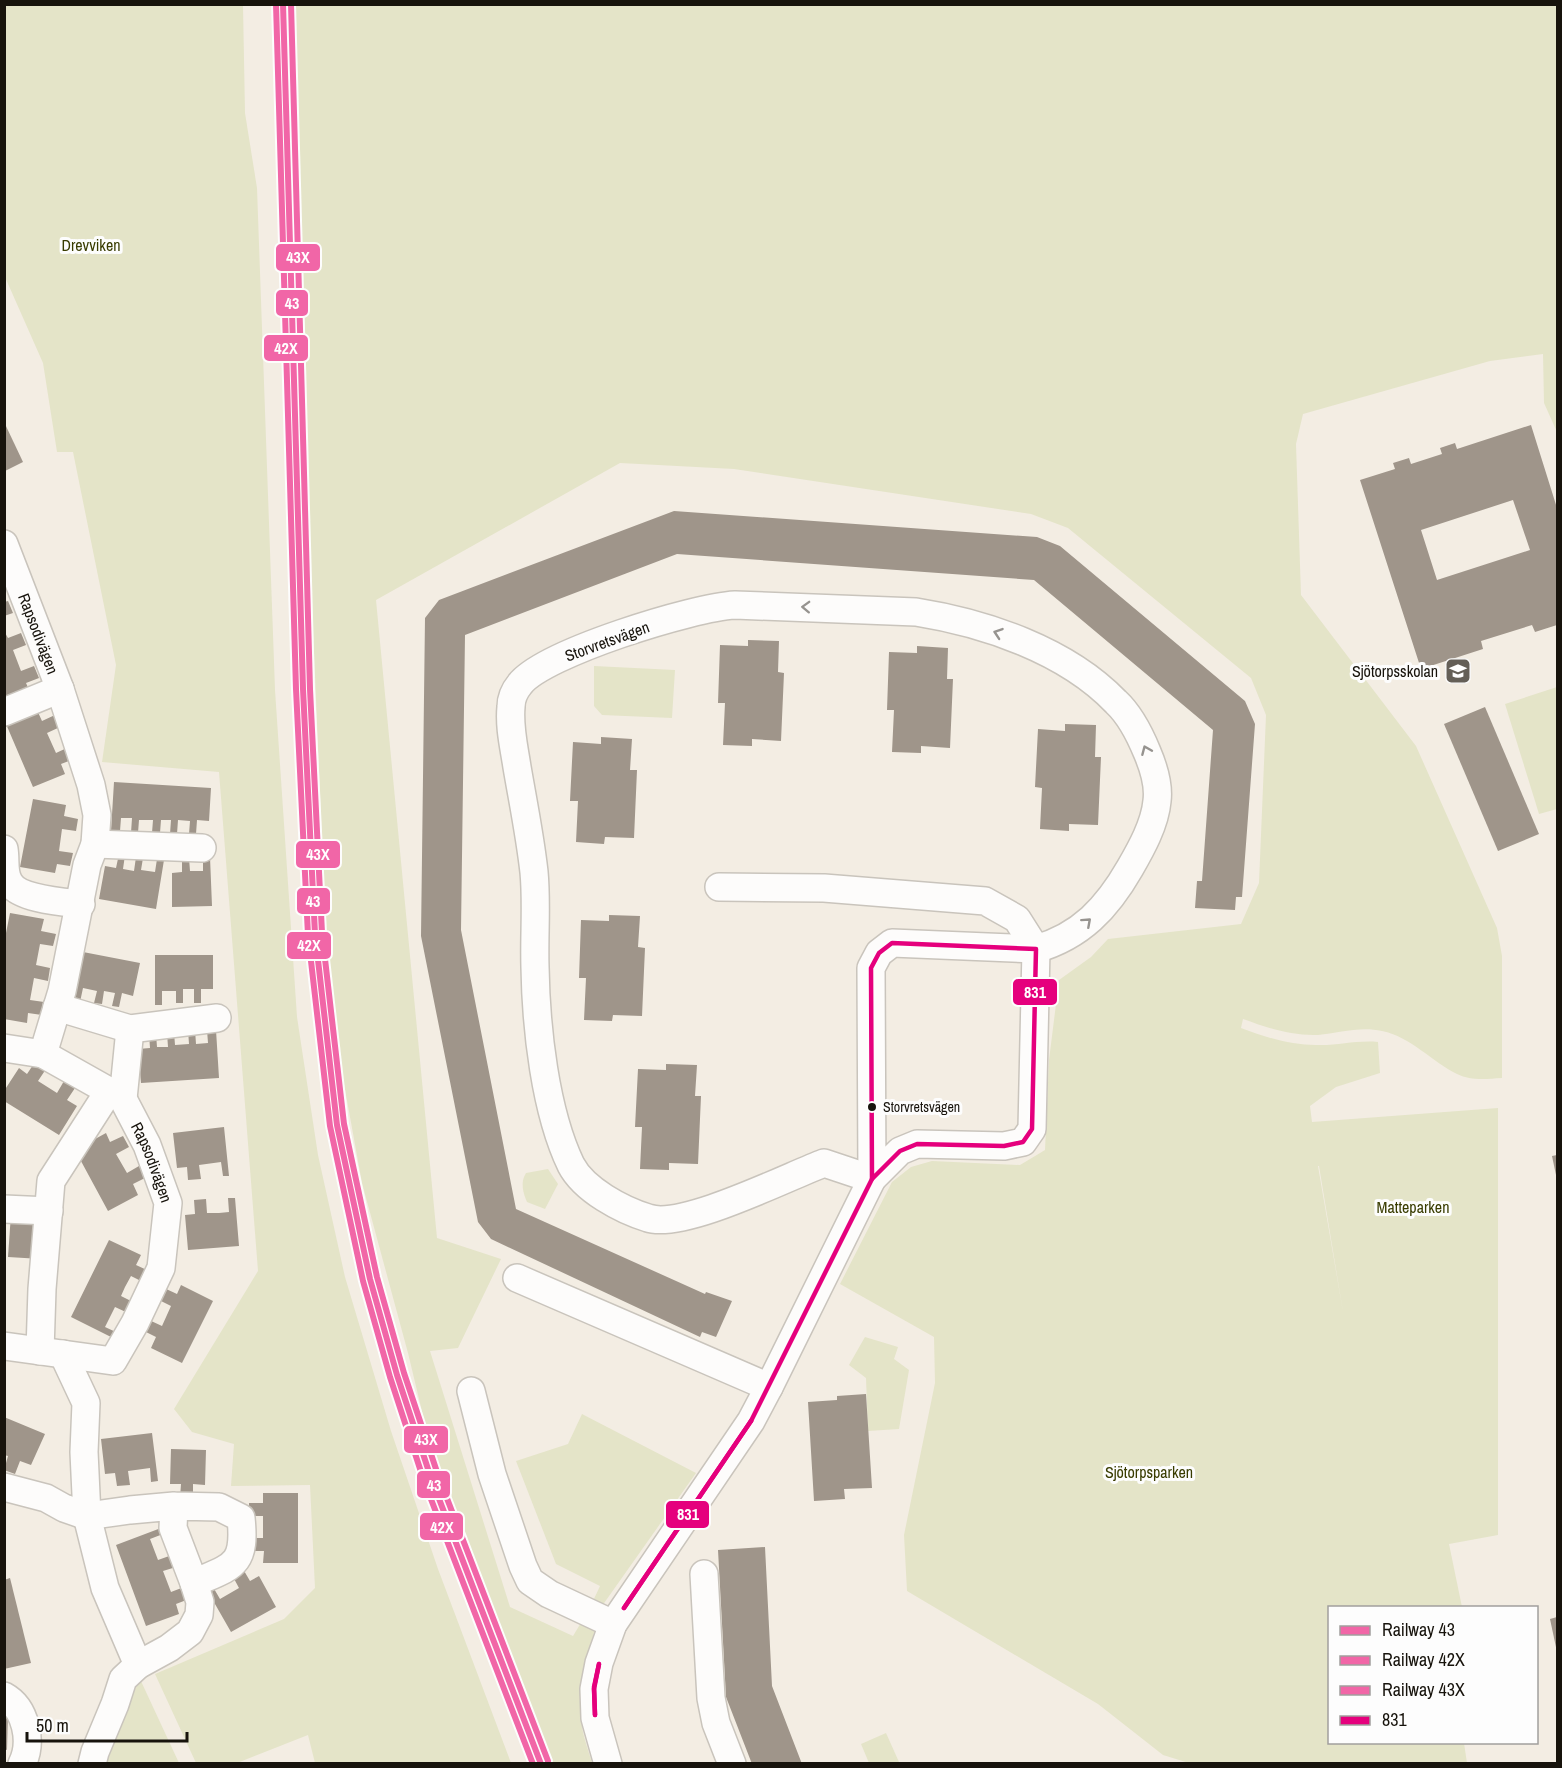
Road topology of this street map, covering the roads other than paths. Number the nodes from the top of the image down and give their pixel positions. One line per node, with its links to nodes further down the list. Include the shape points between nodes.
1 (4, 544): 2 (street, Rapsodivägen)
2 (60, 689): 3 (street, Rapsodivägen); 4 (street, Rapsodivägen, via 91,785 97,815)
3 (4, 712)
4 (95, 844): 5 (street); 8 (street, Rapsodivägen, via 87,865)
5 (202, 848)
6 (4, 849): 8 (street, via 10,885 43,899)
7 (719, 887): 9 (street, via 824,888 985,901 1017,919)
8 (81, 904): 10 (street, Rapsodivägen)
9 (1036, 949): 16 (street, Storvretsvägen, via 1032,1129 1023,1142 1004,1146 917,1144 900,1151); 16 (street, Storvretsvägen, via 892,943 879,953 871,968); 16 (street, Storvretsvägen, one-way to 16, via 1056,943 1085,926 1110,898 1144,843 1157,801 1150,760 1128,717 1117,702 1052,654 974,625 916,612 735,604 681,614 565,654 520,683 514,693 511,720 535,882 535,970 543,1057 551,1109 572,1168 597,1193 651,1220 701,1213 824,1163)
10 (57, 1007): 12 (street); 14 (street, Rapsodivägen)
11 (217, 1018): 12 (street)
12 (129, 1029): 15 (street, Rapsodivägen)
13 (4, 1048): 14 (street)
14 (43, 1054): 15 (street)
15 (116, 1095): 18 (street, Rapsodivägen, via 51,1181); 22 (street, Rapsodivägen, via 147,1145 168,1203 161,1268)
16 (872, 1179): 23 (street, Storvretsvägen)
17 (4, 1209): 18 (street)
18 (49, 1211): 21 (street, Rapsodivägen, via 42,1289)
19 (517, 1278): 23 (street)
20 (4, 1346): 21 (street)
21 (51, 1353): 22 (street); 25 (street, Rapsodivägen)
22 (113, 1360): 25 (street, Rapsodivägen)
23 (769, 1388): 31 (street, Storvretsvägen)
24 (471, 1391): 31 (street, via 492,1474 530,1581)
25 (86, 1403): 28 (street, Rapsodivägen)
26 (4, 1487): 28 (street, via 46,1498)
27 (174, 1506): 28 (street); 30 (street, via 173,1528); 30 (street, via 219,1507 241,1518 241,1551 236,1561)
28 (87, 1516): 32 (street, Rapsodivägen, via 105,1588)
29 (705, 1574): 37 (street, via 711,1698)
30 (194, 1583): 32 (street, via 199,1615 190,1632)
31 (613, 1624): 36 (street, Storvretsvägen, via 594,1689 595,1718)
32 (138, 1665): 35 (street, via 123,1680)
33 (4, 1696): 34 (street, via 12,1701 26,1726)
34 (22, 1764)
35 (92, 1764)
36 (608, 1764)
37 (732, 1764)

